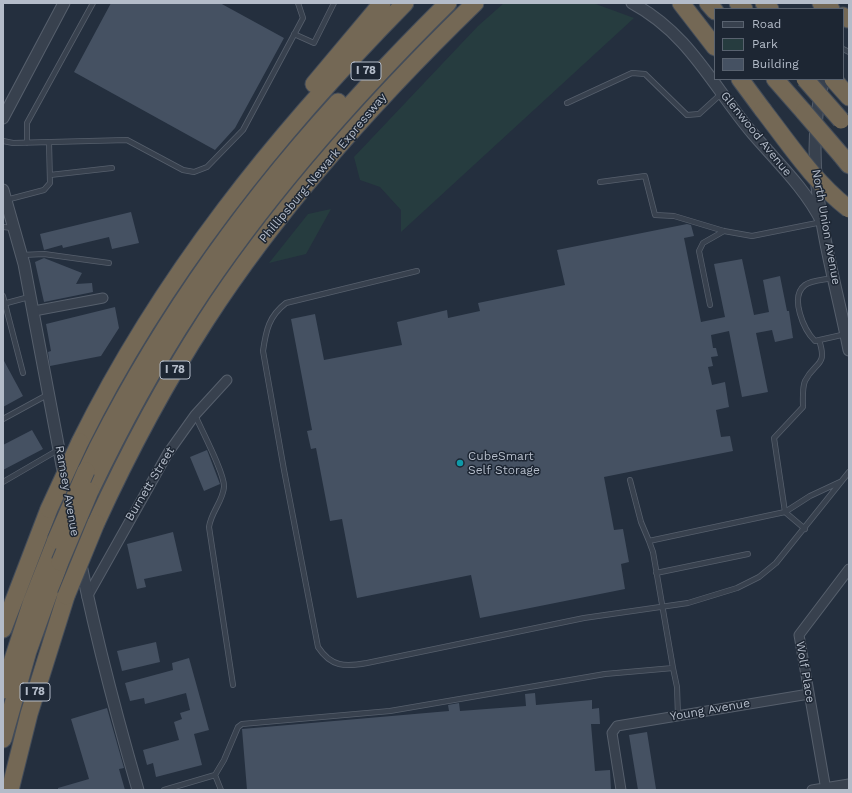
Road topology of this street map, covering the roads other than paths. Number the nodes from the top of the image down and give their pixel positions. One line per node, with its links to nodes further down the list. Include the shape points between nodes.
1 (93, 3): 26 (lane, via 27,123)
2 (298, 3): 12 (lane, via 303,18)
3 (334, 3): 12 (lane, via 314,43)
4 (405, 3): 24 (highway, I 78)
5 (431, 3): 74 (highway, I 78, bridge, via 303,140 234,226 191,286 154,345 112,418 86,471 32,601)
6 (448, 3): 77 (highway, Phillipsburg-Newark Expressway / I 78, bridge, via 385,67 324,135 251,224 190,309 158,361 90,491 60,562 28,651)
7 (632, 3): 18 (street, Glenwood Avenue, via 654,16 676,35)
8 (680, 3): 13 (highway)
9 (62, 4): 21 (street)
10 (474, 4): 81 (highway, Phillipsburg-Newark Expressway / I 78, bridge, via 356,127 271,228 215,306 174,371 133,446 96,523 66,596 29,714)
11 (379, 6): 24 (highway, via 292,110)
12 (294, 34): 25 (lane, via 243,130 208,168 194,172 183,170 127,140)
13 (714, 46)
14 (741, 80): 34 (highway, bridge, via 813,175 828,192)
15 (776, 80): 27 (highway, bridge)
16 (806, 80): 22 (highway, bridge)
17 (831, 80): 19 (highway); 28 (street, North Union Avenue, via 816,119)
18 (722, 93): 20 (lane, via 699,114 687,115 645,74 632,73); 29 (street, Glenwood Avenue)
19 (849, 97)
20 (568, 103)
21 (3, 117)
22 (845, 124)
23 (3, 141): 26 (lane)
24 (278, 141): 71 (highway, I 78, bridge, via 210,228 168,287 135,340 80,442 49,509)
25 (50, 142): 26 (lane); 31 (lane)
26 (26, 143)
27 (846, 161)
28 (815, 166): 29 (street, via 801,173 791,172); 35 (street, North Union Avenue)
29 (782, 167): 35 (street, Glenwood Avenue, via 808,198)
30 (112, 168): 31 (lane)
31 (50, 175): 33 (lane, via 50,183 44,190)
32 (600, 182): 38 (lane, via 645,176 655,215 674,216)
33 (5, 195): 37 (street, Ramsey Avenue)
34 (849, 209)
35 (822, 222): 38 (lane, via 752,236); 42 (street, North Union Avenue)
36 (3, 227): 37 (lane)
37 (15, 228): 39 (street, Ramsey Avenue)
38 (724, 231): 47 (lane, via 703,243 698,251)
39 (22, 255): 40 (lane, via 44,254); 44 (street, Ramsey Avenue)
40 (109, 263)
41 (417, 271): 70 (lane, via 286,303 269,321 265,335 263,351 284,470 318,647 324,656 332,662 344,665 361,664 569,620)
42 (834, 278): 49 (street, North Union Avenue); 51 (lane, via 808,283 799,293 799,309 804,325 815,341)
43 (3, 296): 46 (lane)
44 (31, 297): 46 (lane); 48 (street, Ramsey Avenue)
45 (103, 298): 48 (street)
46 (3, 304): 53 (lane)
47 (710, 306)
48 (34, 311): 55 (street, Ramsey Avenue)
49 (846, 320): 50 (street, North Union Avenue)
50 (846, 334): 51 (lane); 52 (street, North Union Avenue)
51 (820, 340): 63 (lane, via 824,354 804,382 803,407 774,438)
52 (849, 350)
53 (23, 373)
54 (227, 380): 56 (street, Burnett Street)
55 (49, 394): 57 (lane); 58 (street, Ramsey Avenue)
56 (195, 415): 69 (street, Burnett Street, via 168,453); 73 (lane, via 224,480 222,498 210,519 209,527)
57 (3, 419)
58 (59, 449): 61 (lane); 69 (street, Ramsey Avenue)
59 (849, 472): 62 (lane)
60 (630, 480): 65 (lane)
61 (3, 482)
62 (841, 482): 63 (lane, via 810,496); 64 (lane)
63 (785, 512): 64 (lane); 65 (lane)
64 (805, 528): 70 (lane, via 776,563 754,580 715,596)
65 (649, 541): 68 (lane)
66 (748, 554): 68 (lane)
67 (849, 569): 75 (street, Wolf Place, via 799,635)
68 (656, 573): 70 (lane)
69 (87, 597): 82 (street, Ramsey Avenue, via 108,686)
70 (662, 608): 72 (lane)
71 (3, 629)
72 (673, 668): 76 (lane); 78 (lane, via 605,674 390,711 242,724 238,727)
73 (233, 685)
74 (3, 690)
75 (809, 694): 76 (street, Young Avenue); 80 (street, Wolf Place)
76 (678, 716): 85 (street, Young Avenue, via 613,729)
77 (3, 739)
78 (215, 776): 83 (lane); 84 (lane)
79 (849, 784): 80 (street)
80 (826, 789): 86 (street)
81 (10, 790)
82 (138, 790)
83 (164, 790)
84 (221, 790)
85 (621, 790)
86 (812, 790)

